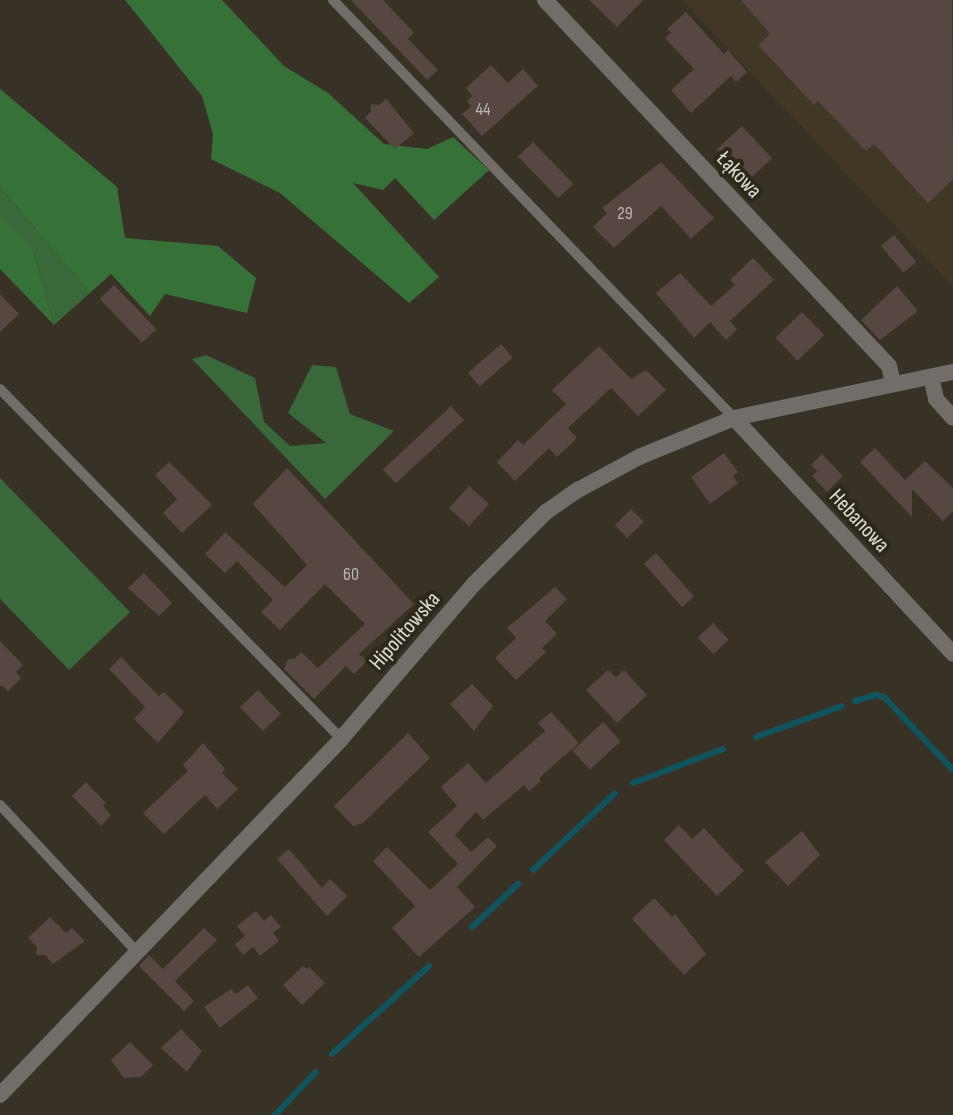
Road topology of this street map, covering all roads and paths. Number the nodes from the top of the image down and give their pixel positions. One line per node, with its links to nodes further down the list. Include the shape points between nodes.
1 (333, 0): 7 (lane)
2 (545, 0): 5 (street, Łąkowa, via 889,366)
3 (953, 372): 4 (street, Hipolitowska)
4 (931, 377): 5 (street, Hipolitowska); 8 (street, via 936,399)
5 (893, 384): 7 (street, Hipolitowska)
6 (0, 389): 10 (lane)
7 (734, 418): 9 (street, Hebanowa); 10 (street, Hipolitowska, via 627,463 531,524)
8 (953, 418)
9 (953, 654)
10 (341, 739): 12 (street, Hipolitowska)
11 (0, 805): 12 (lane)
12 (138, 953): 13 (street, Hipolitowska)
13 (0, 1095)

